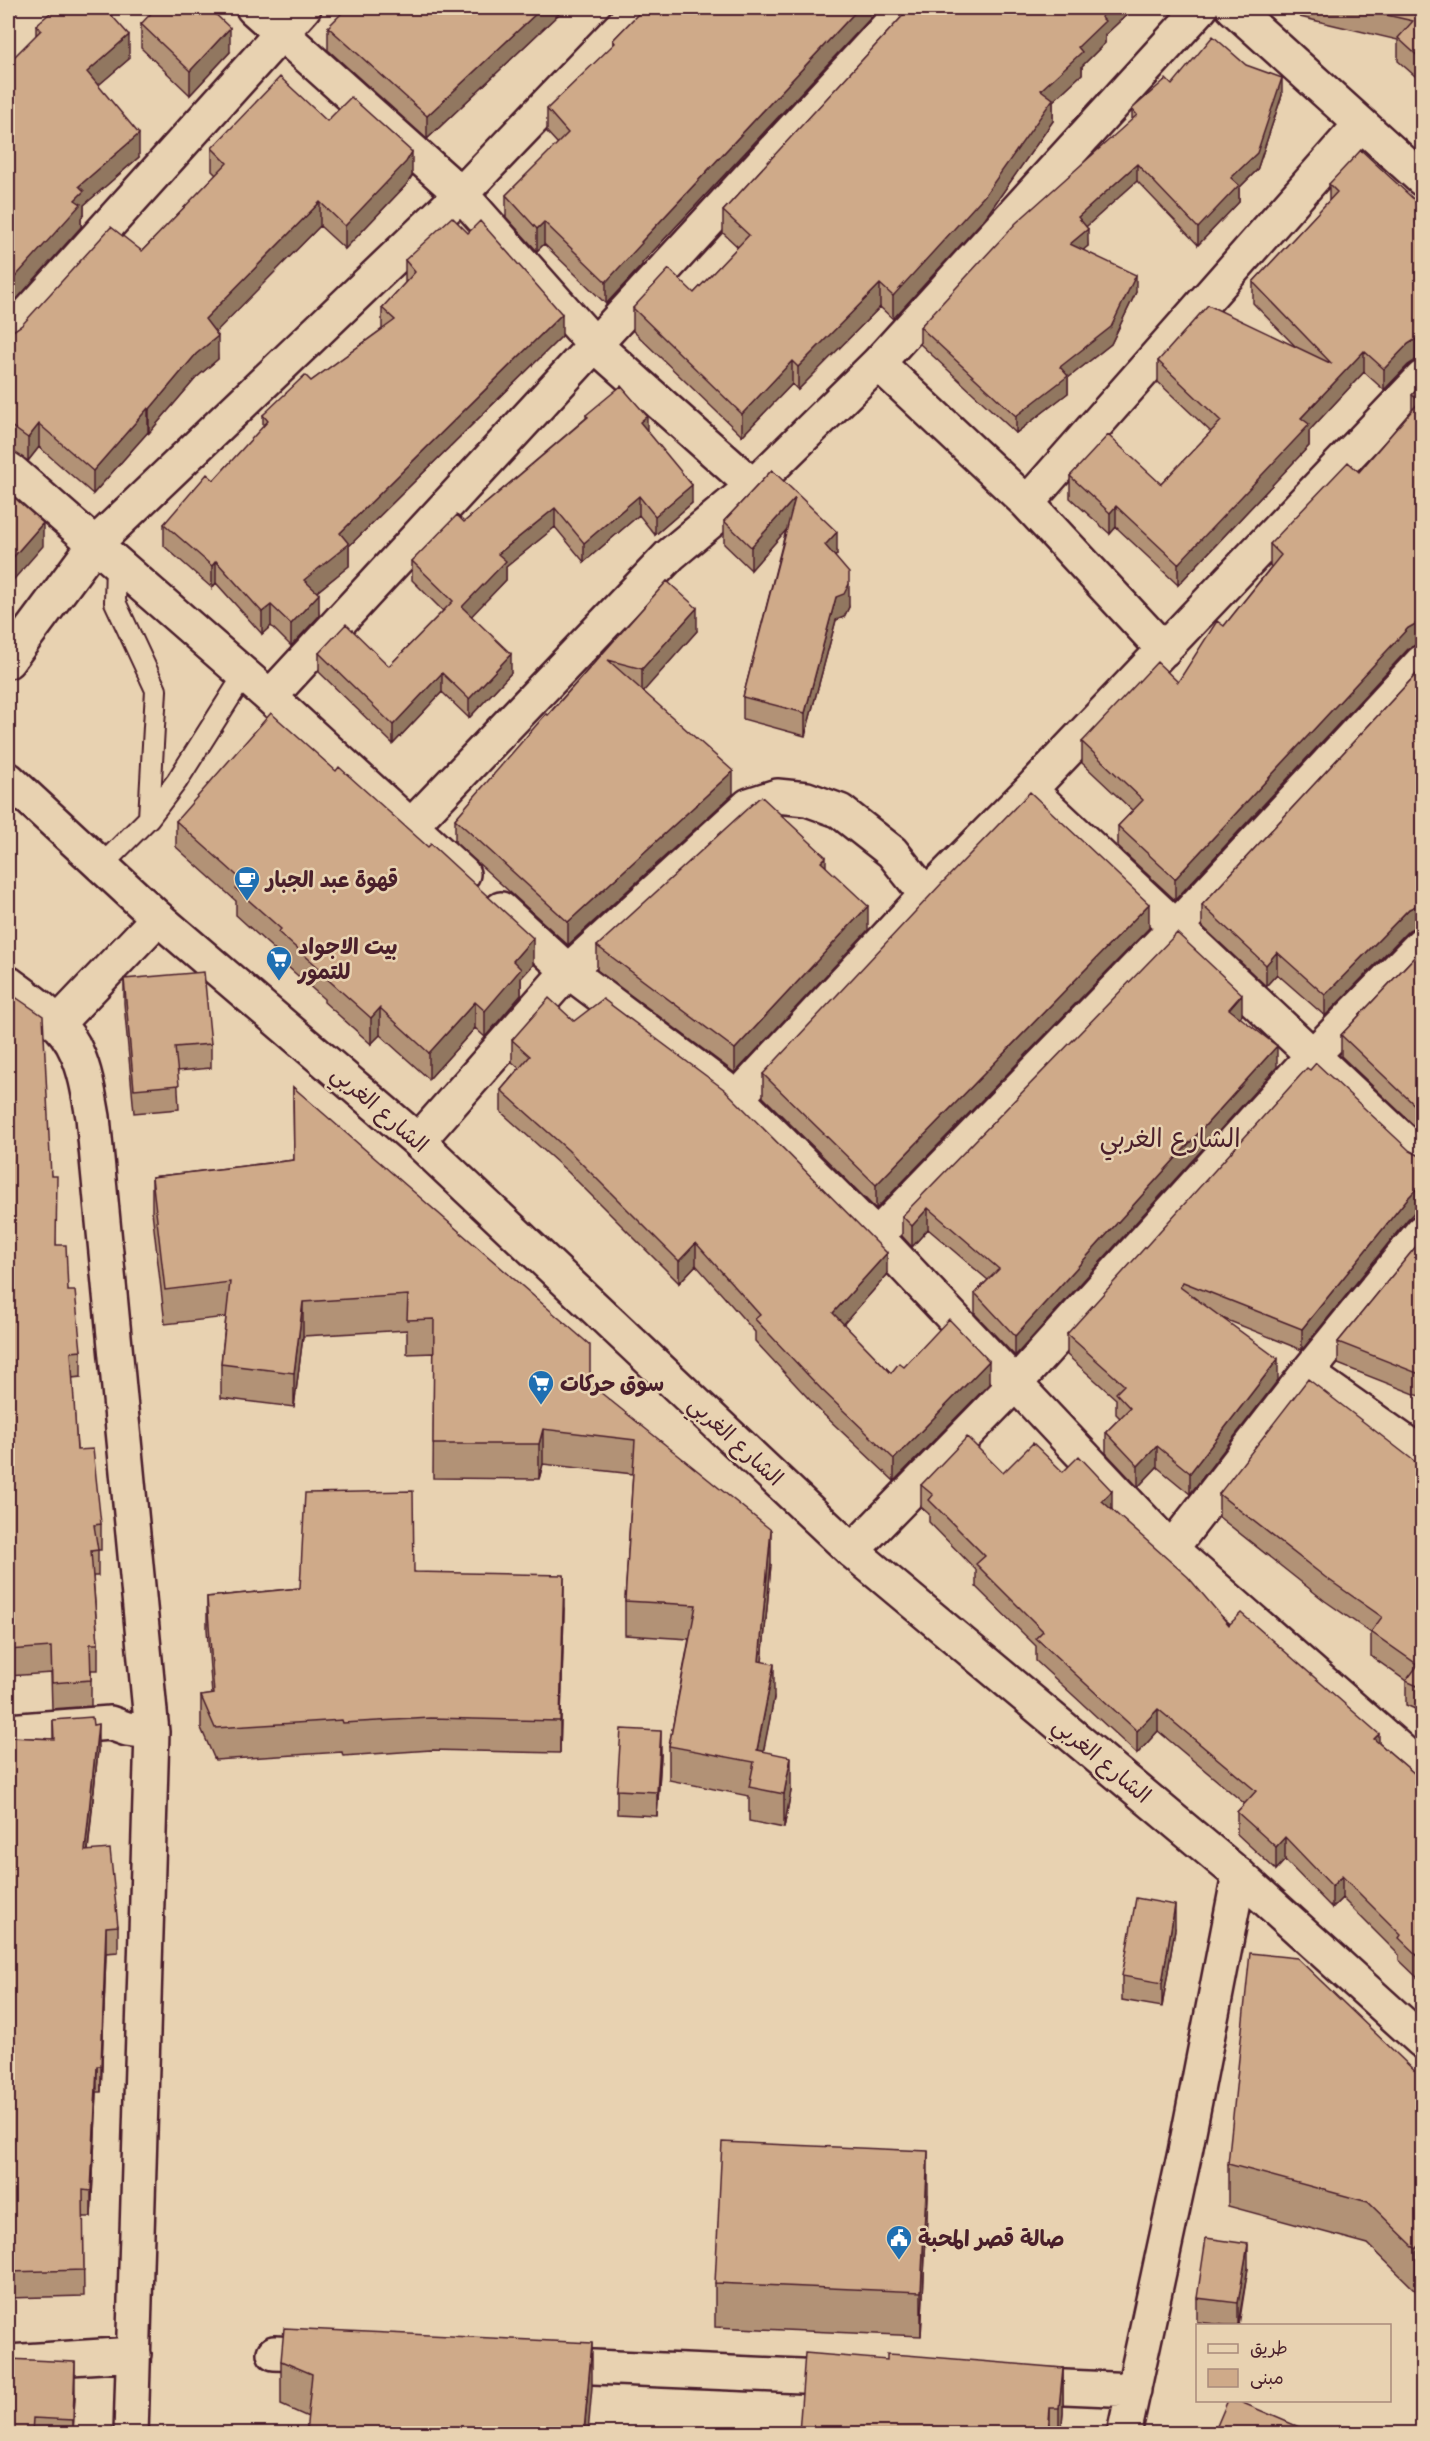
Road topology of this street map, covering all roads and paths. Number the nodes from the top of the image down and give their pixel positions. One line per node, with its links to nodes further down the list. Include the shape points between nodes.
1 (44, 8): 9 (street)
2 (253, 8): 8 (street)
3 (304, 8): 8 (street)
4 (639, 8): 12 (street)
5 (905, 8): 14 (street)
6 (1201, 8): 15 (street)
7 (1233, 8): 10 (street)
8 (280, 32): 12 (street); 13 (street)
9 (8, 46)
10 (1361, 124): 11 (street); 19 (street)
11 (1422, 179)
12 (461, 194): 14 (street); 20 (street)
13 (8, 336)
14 (596, 346): 18 (street); 25 (street)
15 (878, 363): 18 (street); 19 (street)
16 (1422, 378): 21 (street)
17 (8, 468): 20 (street)
18 (753, 486): 29 (street, via 670,555)
19 (1027, 503): 21 (street)
20 (105, 555): 22 (street); 24 (street); 28 (lane, via 115,602 156,690)
21 (1164, 651): 27 (street)
22 (8, 661)
23 (1422, 662): 33 (street)
24 (244, 675): 25 (street); 28 (lane)
25 (270, 697): 29 (street)
26 (8, 780): 30 (street, الشارع الغربي)
27 (1030, 790): 31 (street); 33 (street)
28 (149, 818): 30 (lane)
29 (410, 826): 35 (street)
30 (101, 866): 32 (street, الشارع الغربي)
31 (926, 895): 35 (street, via 892,852 840,811 807,799 777,796 749,806); 39 (street)
32 (158, 918): 37 (street); 40 (street, الشارع الغربي)
33 (1176, 927): 38 (street); 43 (street)
34 (1422, 944): 38 (street)
35 (568, 972): 39 (street); 40 (street)
36 (8, 983): 37 (street)
37 (57, 1024): 50 (street, via 77,1051 93,1117)
38 (1313, 1055): 41 (street); 45 (street)
39 (737, 1098): 43 (street)
40 (418, 1141): 48 (street, الشارع الغربي)
41 (1422, 1158)
42 (1422, 1232): 44 (street)
43 (876, 1236): 45 (street)
44 (1307, 1373): 46 (street); 47 (street)
45 (1015, 1384): 47 (street); 48 (street)
46 (1422, 1454)
47 (1172, 1549): 51 (street)
48 (852, 1551): 52 (street, الشارع الغربي)
49 (8, 1731): 50 (street, via 110,1723)
50 (152, 1732): 55 (street)
51 (1422, 1770)
52 (1239, 1875): 53 (street, الشارع الغربي); 61 (street)
53 (1422, 2041)
54 (274, 2353): 56 (street)
55 (134, 2354): 57 (street); 62 (street)
56 (358, 2357)
57 (8, 2362)
58 (513, 2363): 59 (street)
59 (871, 2379)
60 (990, 2384): 61 (street)
61 (1134, 2390): 63 (street)
62 (131, 2433)
63 (1124, 2433)

